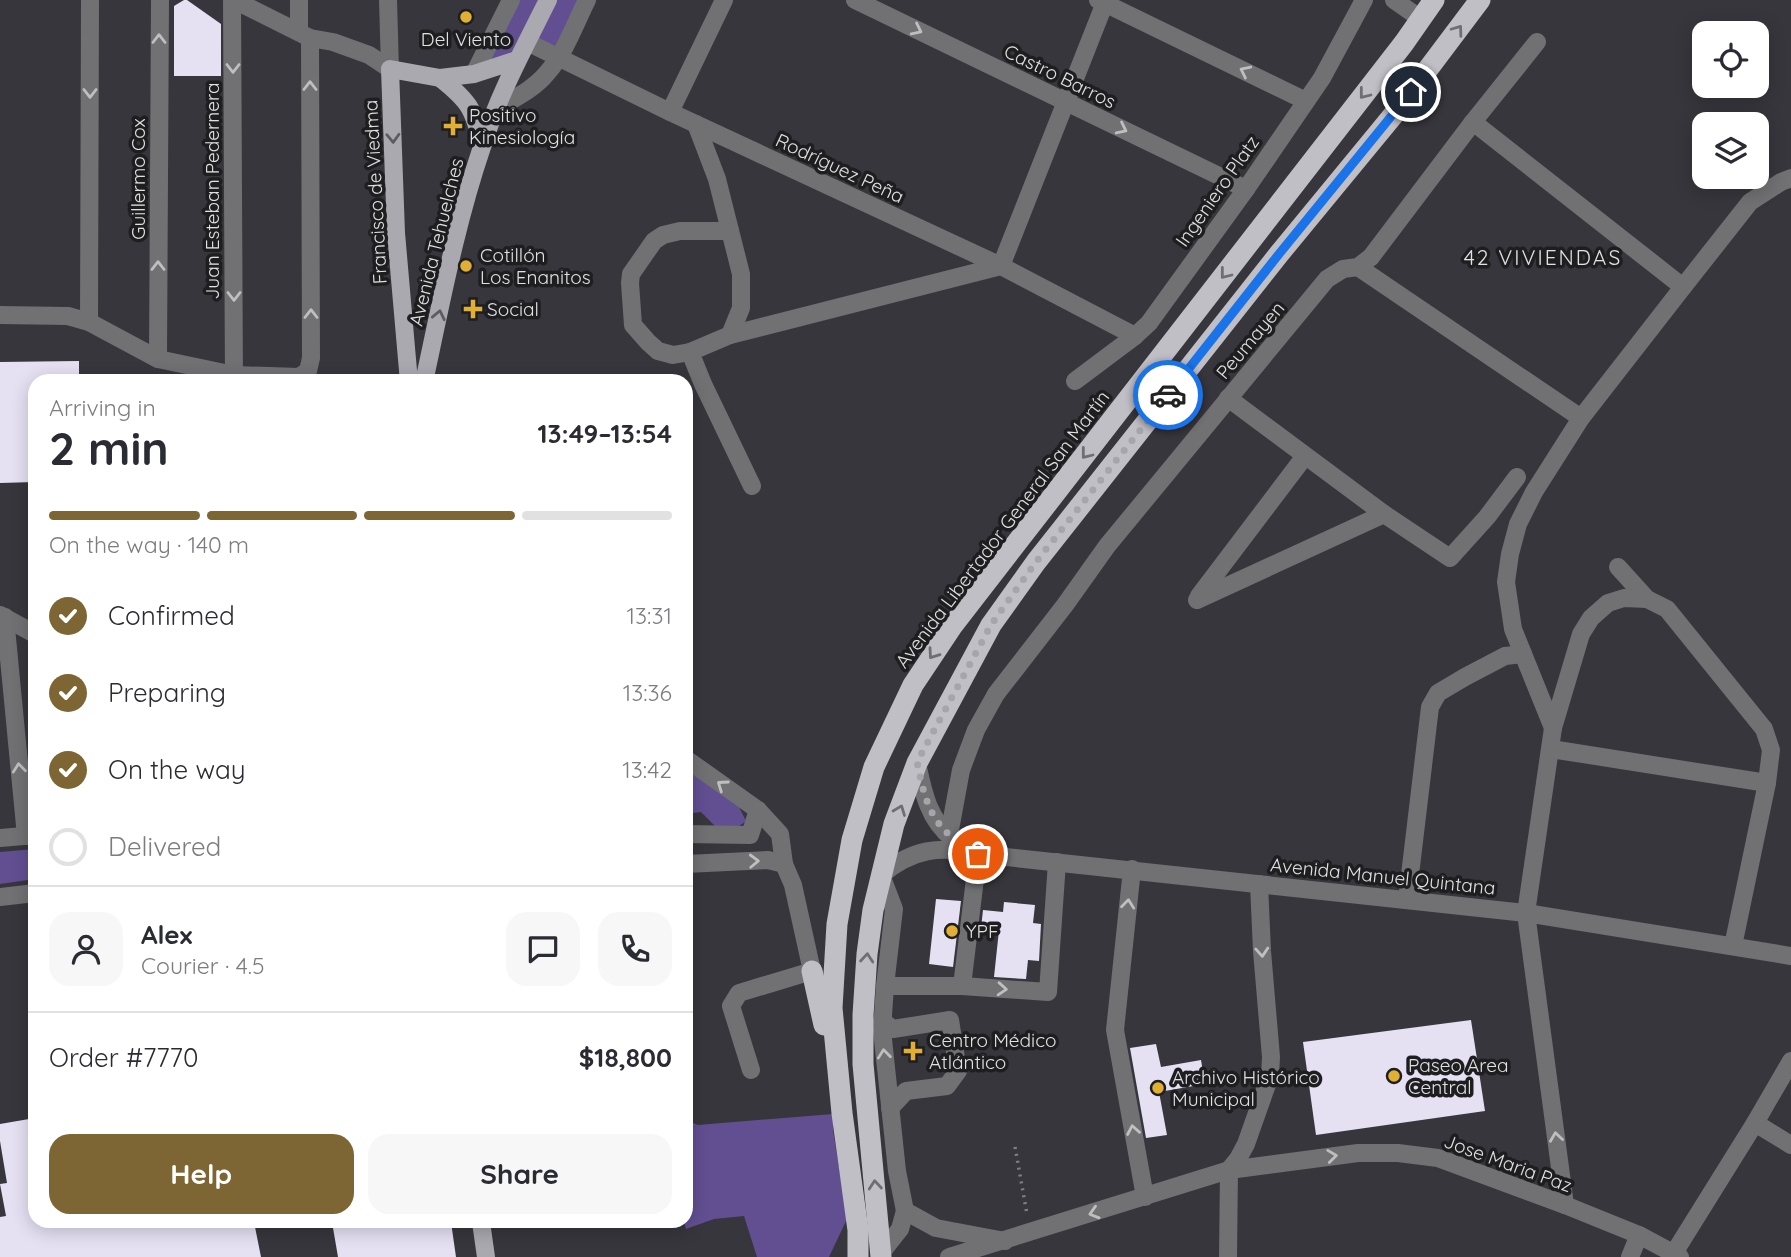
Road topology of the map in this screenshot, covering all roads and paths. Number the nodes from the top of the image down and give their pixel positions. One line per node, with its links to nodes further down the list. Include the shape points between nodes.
1 (90, 0): 39 (street, one-way to 39)
2 (160, 0): 43 (street, Guillermo Cox, one-way to 2)
3 (233, 0): 17 (street); 45 (street, Juan Esteban Pedernera, one-way to 45)
4 (299, 0): 17 (street)
5 (388, 0): 22 (street, Francisco de Viedma)
6 (511, 0): 23 (street)
7 (548, 0): 18 (main road, Avenida Tehuelches)
8 (587, 0): 20 (street)
9 (724, 0): 28 (street)
10 (855, 0): 26 (street, Castro Barros, one-way to 26)
11 (1364, 0): 25 (street, Ingeniero Platz)
12 (1394, 0): 16 (street)
13 (1434, 0): 16 (highway, Avenida Libertador General San Martín)
14 (1480, 0): 63 (highway, one-way to 14, via 991,625 1036,562)
15 (1103, 1): 25 (street, one-way to 15); 26 (street)
16 (1421, 19): 92 (highway, Avenida Libertador General San Martín, one-way to 92, via 953,625 913,685 874,767 852,840 836,924 832,1008)
17 (304, 35): 22 (street, via 369,55); 46 (street, one-way to 17, via 311,358)
18 (527, 42): 20 (street, Rodríguez Peña); 21 (main road, Avenida Tehuelches)
19 (1537, 42): 29 (street, Peumayen)
20 (559, 56): 27 (street, via 529,90); 28 (street, Rodríguez Peña)
21 (517, 60): 23 (main road); 27 (main road, Avenida Tehuelches)
22 (390, 69): 24 (main road); 47 (main road, Francisco de Viedma, one-way to 47, via 396,233)
23 (474, 74): 24 (main road)
24 (440, 78): 31 (main road, via 469,106)
25 (1306, 100): 33 (street, Ingeniero Platz)
26 (1066, 102): 33 (street, Castro Barros, one-way to 33); 35 (street)
27 (498, 108): 31 (main road, Avenida Tehuelches)
28 (670, 112): 30 (street, Rodríguez Peña)
29 (1473, 122): 36 (street, Peumayen, via 1371,257); 37 (street)
30 (696, 124): 34 (street); 35 (street, Rodríguez Peña)
31 (482, 145): 48 (main road, Avenida Tehuelches, one-way to 31, via 456,235)
32 (1791, 178): 37 (street, via 1750,202)
33 (1246, 189): 41 (street, Ingeniero Platz)
34 (730, 231): 40 (street, via 742,291 741,308); 42 (street, via 663,235 631,274 634,325 658,351 673,355)
35 (1001, 266): 40 (street); 41 (street, Rodríguez Peña)
36 (1358, 267): 50 (street, Peumayen, via 1343,269 1327,279); 51 (street)
37 (1683, 286): 51 (street)
38 (0, 315): 39 (street, via 68,316)
39 (89, 322): 43 (street)
40 (730, 335): 42 (street)
41 (1135, 336): 49 (street, Ingeniero Platz)
42 (690, 352): 54 (street)
43 (158, 359): 44 (street)
44 (218, 374)
45 (234, 374)
46 (304, 374)
47 (408, 374)
48 (426, 374)
49 (1075, 381)
50 (1228, 398): 52 (street); 69 (street, Peumayen, via 1107,546 996,694 961,770)
51 (1581, 418): 60 (street, via 1534,492 1510,554 1507,582 1513,629)
52 (1305, 456): 55 (street); 55 (street, via 1197,600)
53 (1517, 477): 55 (street, via 1450,558)
54 (752, 486)
55 (1384, 514)
56 (1619, 568): 57 (street)
57 (1647, 599): 61 (street, via 1608,603 1591,618 1581,634); 65 (street, via 1667,608 1764,729 1771,750)
58 (2, 616): 59 (street); 67 (street, one-way to 58)
59 (28, 630)
60 (1523, 654): 61 (street); 81 (street, via 1505,656 1465,677 1438,694 1430,708)
61 (1553, 728): 62 (street)
62 (1551, 749): 65 (street); 82 (street)
63 (917, 762): 69 (street, via 929,810); 77 (highway, one-way to 63)
64 (693, 764): 66 (street, one-way to 64)
65 (1768, 783): 83 (street)
66 (758, 810): 68 (street, via 750,835); 75 (street, via 780,834)
67 (28, 813)
68 (693, 834)
69 (949, 835): 72 (street)
70 (28, 836): 71 (street)
71 (0, 838)
72 (973, 853): 73 (street, Avenida Manuel Quintana); 77 (street, Avenida Manuel Quintana, via 952,848 915,853); 87 (street)
73 (1058, 862): 76 (street, Avenida Manuel Quintana); 87 (street, one-way to 73, via 1048,992)
74 (693, 864): 75 (street, one-way to 75, via 768,860)
75 (784, 864): 85 (street)
76 (1132, 869): 78 (street, Avenida Manuel Quintana); 99 (street, one-way to 76, via 1115,1030)
77 (881, 875): 86 (street, via 894,909); 88 (highway, one-way to 77, via 867,954)
78 (1259, 884): 81 (street, Avenida Manuel Quintana); 94 (street, one-way to 94, via 1271,1057 1268,1086)
79 (28, 894): 80 (street)
80 (0, 897)
81 (1407, 900): 82 (street, Avenida Manuel Quintana)
82 (1526, 913): 83 (street, Avenida Manuel Quintana); 100 (street, one-way to 82)
83 (1733, 946): 84 (street, Avenida Manuel Quintana)
84 (1791, 956)
85 (812, 971): 90 (street, via 739,993 731,1006); 92 (highway)
86 (885, 986): 87 (street); 88 (street)
87 (962, 986)
88 (873, 1018): 91 (street, one-way to 88); 91 (street, via 893,1029 950,1020 958,1070 947,1086 906,1091); 106 (highway, one-way to 88, via 863,1064)
89 (1791, 1061): 93 (street)
90 (751, 1070)
91 (890, 1108): 101 (street)
92 (842, 1113): 109 (highway, Avenida Libertador General San Martín)
93 (1755, 1123): 95 (street); 107 (street)
94 (1250, 1135): 97 (street); 98 (street)
95 (1791, 1145)
96 (1015, 1147): 103 (path)
97 (1265, 1165): 98 (street, Jose Maria Paz); 100 (street, Jose Maria Paz, one-way to 100, via 1357,1153 1438,1158)
98 (1229, 1170): 99 (street, Jose Maria Paz); 111 (street)
99 (1145, 1197): 103 (street, Jose Maria Paz, one-way to 103)
100 (1565, 1205): 104 (street, Jose Maria Paz)
101 (905, 1211): 105 (street, via 936,1228); 106 (street, via 900,1228)
102 (482, 1228): 108 (main road)
103 (1031, 1233): 105 (street, Jose Maria Paz)
104 (1639, 1236): 107 (street, Jose Maria Paz); 112 (street)
105 (1005, 1241): 110 (street, Jose Maria Paz)
106 (881, 1255)
107 (1677, 1255)
108 (486, 1257)
109 (858, 1257)
110 (949, 1257)
111 (1228, 1257)
112 (1630, 1257)

